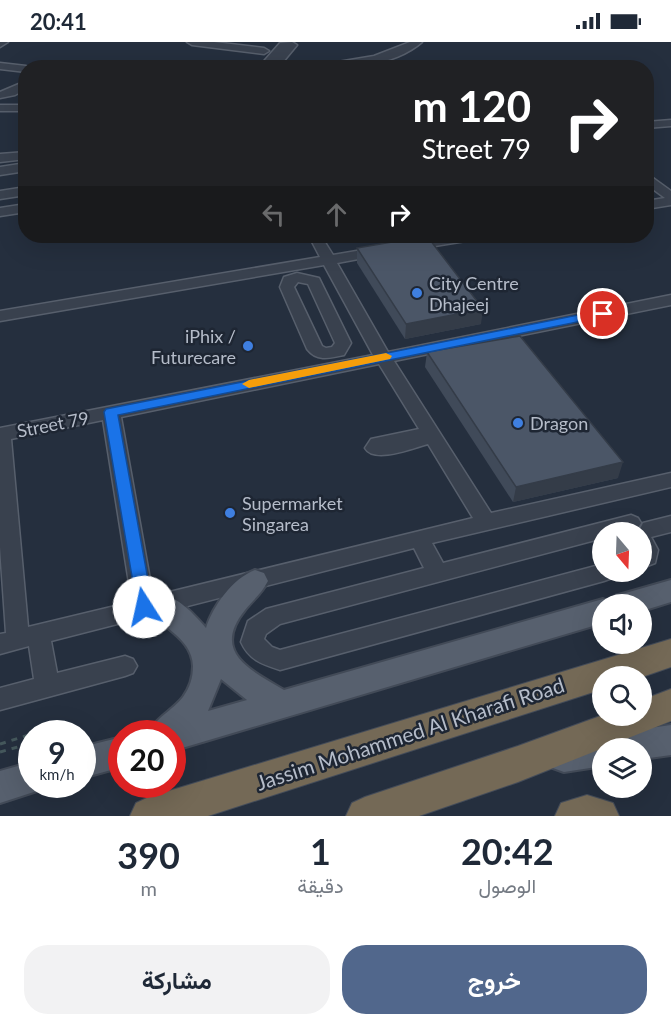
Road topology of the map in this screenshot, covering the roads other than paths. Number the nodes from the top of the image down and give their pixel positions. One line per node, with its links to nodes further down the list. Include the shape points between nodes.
1 (192, 42): 6 (street)
2 (227, 42): 5 (street)
3 (253, 42): 5 (street)
4 (417, 42): 9 (street)
5 (281, 47): 7 (street); 8 (street, via 292,45)
6 (264, 51)
7 (269, 60)
8 (279, 60)
9 (380, 60)
10 (18, 73): 12 (street)
11 (18, 79): 12 (street)
12 (2, 80): 13 (street, via 11,93); 14 (street)
13 (18, 89)
14 (18, 91)
15 (0, 108): 16 (street)
16 (18, 108)
17 (654, 118): 18 (street)
18 (670, 121): 19 (street)
19 (654, 124)
20 (0, 150): 21 (street)
21 (18, 150)
22 (18, 155): 23 (street)
23 (0, 158)
24 (18, 168): 25 (street)
25 (0, 171)
26 (18, 181): 27 (street)
27 (0, 183)
28 (654, 184): 31 (street)
29 (18, 192): 30 (street)
30 (0, 195)
31 (671, 199): 32 (street)
32 (654, 203)
33 (18, 209): 34 (street)
34 (0, 212)
35 (319, 243): 37 (street)
36 (430, 243): 37 (street)
37 (329, 260): 39 (street); 40 (street)
38 (671, 300): 42 (street, Street 79)
39 (359, 314): 41 (street); 42 (street)
40 (0, 316)
41 (332, 319): 41 (street, via 314,281 297,278 286,284 315,348 324,354 343,347)
42 (383, 357): 43 (street, Street 79); 47 (street)
43 (111, 412): 44 (street, Street 79); 58 (street)
44 (0, 434): 60 (street)
45 (671, 480): 46 (street)
46 (612, 494): 47 (street); 48 (street)
47 (486, 522): 51 (street)
48 (633, 522)
49 (671, 524): 50 (street)
50 (652, 528)
51 (420, 539): 53 (street); 55 (street)
52 (592, 541): 53 (street)
53 (436, 573): 54 (street, via 274,616 256,628 252,642 264,655 280,660)
54 (592, 575)
55 (255, 581): 58 (street); 69 (main road, via 220,623 216,641 219,657 242,682)
56 (671, 591): 57 (main road)
57 (652, 596)
58 (152, 605): 60 (street); 71 (main road, via 196,637 207,660 202,694)
59 (592, 614): 69 (main road)
60 (19, 639): 67 (street)
61 (671, 644): 64 (highway)
62 (671, 653): 65 (highway, Jassim Mohammed Al Kharafi Road)
63 (125, 666): 67 (street)
64 (619, 666)
65 (623, 666)
66 (592, 675): 79 (highway, Jassim Mohammed Al Kharafi Road)
67 (47, 687): 68 (street)
68 (0, 699)
69 (281, 704): 72 (main road)
70 (671, 705): 76 (highway)
71 (183, 720)
72 (186, 732)
73 (671, 740): 74 (main road)
74 (652, 743)
75 (592, 753): 76 (main road)
76 (518, 764): 80 (highway)
77 (18, 782): 78 (main road)
78 (0, 787)
79 (150, 816)
80 (365, 816)
81 (574, 816): 82 (highway)
82 (600, 816)

